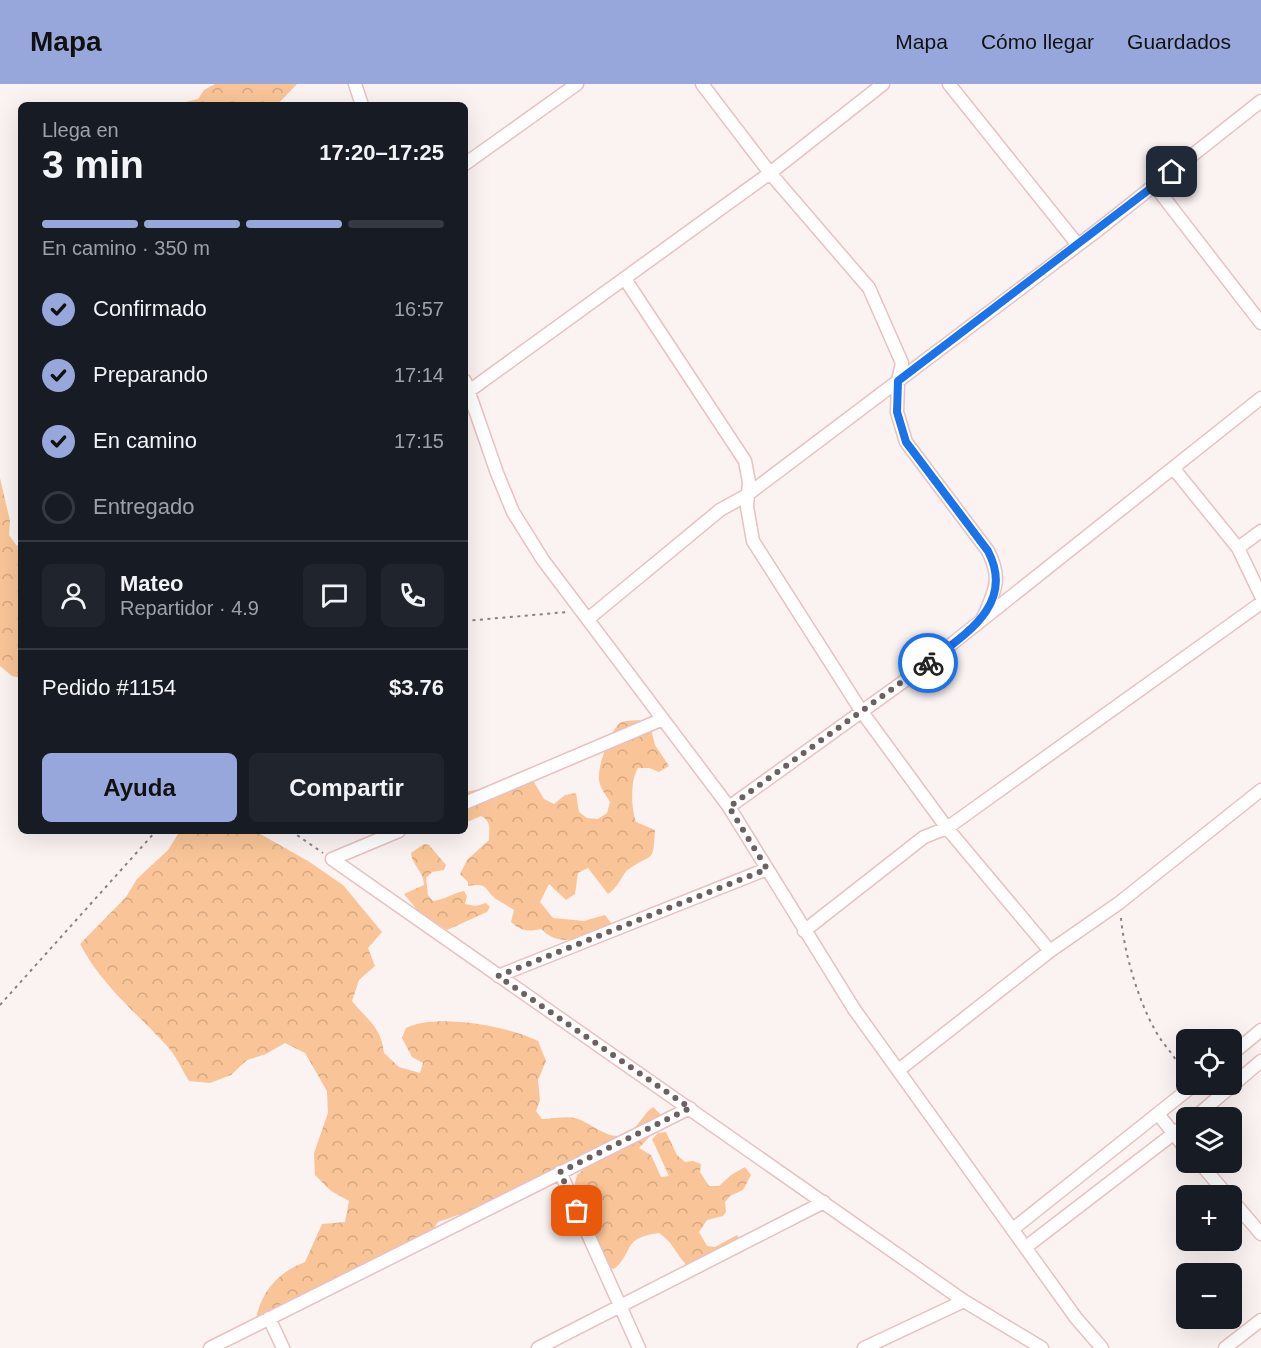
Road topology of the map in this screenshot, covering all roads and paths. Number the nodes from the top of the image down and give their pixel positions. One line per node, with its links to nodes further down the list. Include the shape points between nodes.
1 (355, 84): 6 (street)
2 (578, 84): 8 (street)
3 (702, 84): 9 (street)
4 (883, 84): 9 (street)
5 (949, 84): 11 (street)
6 (361, 102)
7 (1261, 103): 10 (street)
8 (468, 162)
9 (770, 173): 12 (street); 14 (street, via 869,288 902,363)
10 (1155, 186): 11 (street); 13 (street)
11 (1078, 245): 14 (street)
12 (625, 279): 15 (street); 19 (street, via 745,461)
13 (1261, 323)
14 (898, 381): 19 (street); 26 (street, via 897,412 906,442 996,567 997,585)
15 (468, 385)
16 (468, 389): 24 (street, via 513,512)
17 (1261, 398): 18 (street)
18 (1174, 469): 21 (street); 26 (street)
19 (747, 495): 24 (street, via 720,510); 27 (street, via 753,542)
20 (1261, 531): 21 (street)
21 (1238, 548): 22 (street)
22 (1261, 596)
23 (1261, 603): 32 (street)
24 (585, 615): 25 (path); 28 (street)
25 (468, 621)
26 (981, 621): 27 (street)
27 (862, 712): 31 (street); 32 (street)
28 (663, 719): 30 (street); 31 (street)
29 (1261, 790): 38 (street)
30 (468, 802)
31 (729, 807): 37 (street)
32 (947, 828): 39 (street, via 924,837); 40 (street)
33 (153, 834): 42 (path)
34 (295, 834): 36 (path)
35 (392, 834): 36 (street)
36 (332, 859): 41 (street)
37 (767, 869): 39 (street); 41 (street)
38 (1119, 903): 40 (street); 45 (path, via 1123,943 1142,998 1155,1030)
39 (804, 931): 47 (street, via 854,1009)
40 (1050, 951): 47 (street)
41 (498, 976): 50 (street)
42 (0, 1005)
43 (1261, 1030): 44 (street)
44 (1242, 1046)
45 (1176, 1059)
46 (1261, 1061): 49 (street)
47 (900, 1069): 59 (street)
48 (1182, 1095): 51 (street)
49 (1207, 1107)
50 (690, 1108): 54 (street); 57 (street)
51 (1158, 1114): 52 (street); 59 (street)
52 (1174, 1135): 53 (street); 61 (street)
53 (1176, 1137)
54 (560, 1172): 63 (street); 64 (street)
55 (1208, 1173): 56 (street)
56 (1219, 1185)
57 (824, 1202): 62 (street); 63 (street)
58 (1242, 1212): 60 (street)
59 (1013, 1229): 61 (street)
60 (1261, 1234)
61 (1026, 1247): 72 (street)
62 (964, 1301): 70 (street); 71 (street)
63 (620, 1306): 68 (street); 69 (street)
64 (269, 1318): 66 (street); 67 (street)
65 (1261, 1320): 73 (street)
66 (210, 1348)
67 (283, 1348)
68 (538, 1348)
69 (639, 1348)
70 (864, 1348)
71 (1042, 1348)
72 (1102, 1348)
73 (1225, 1348)

